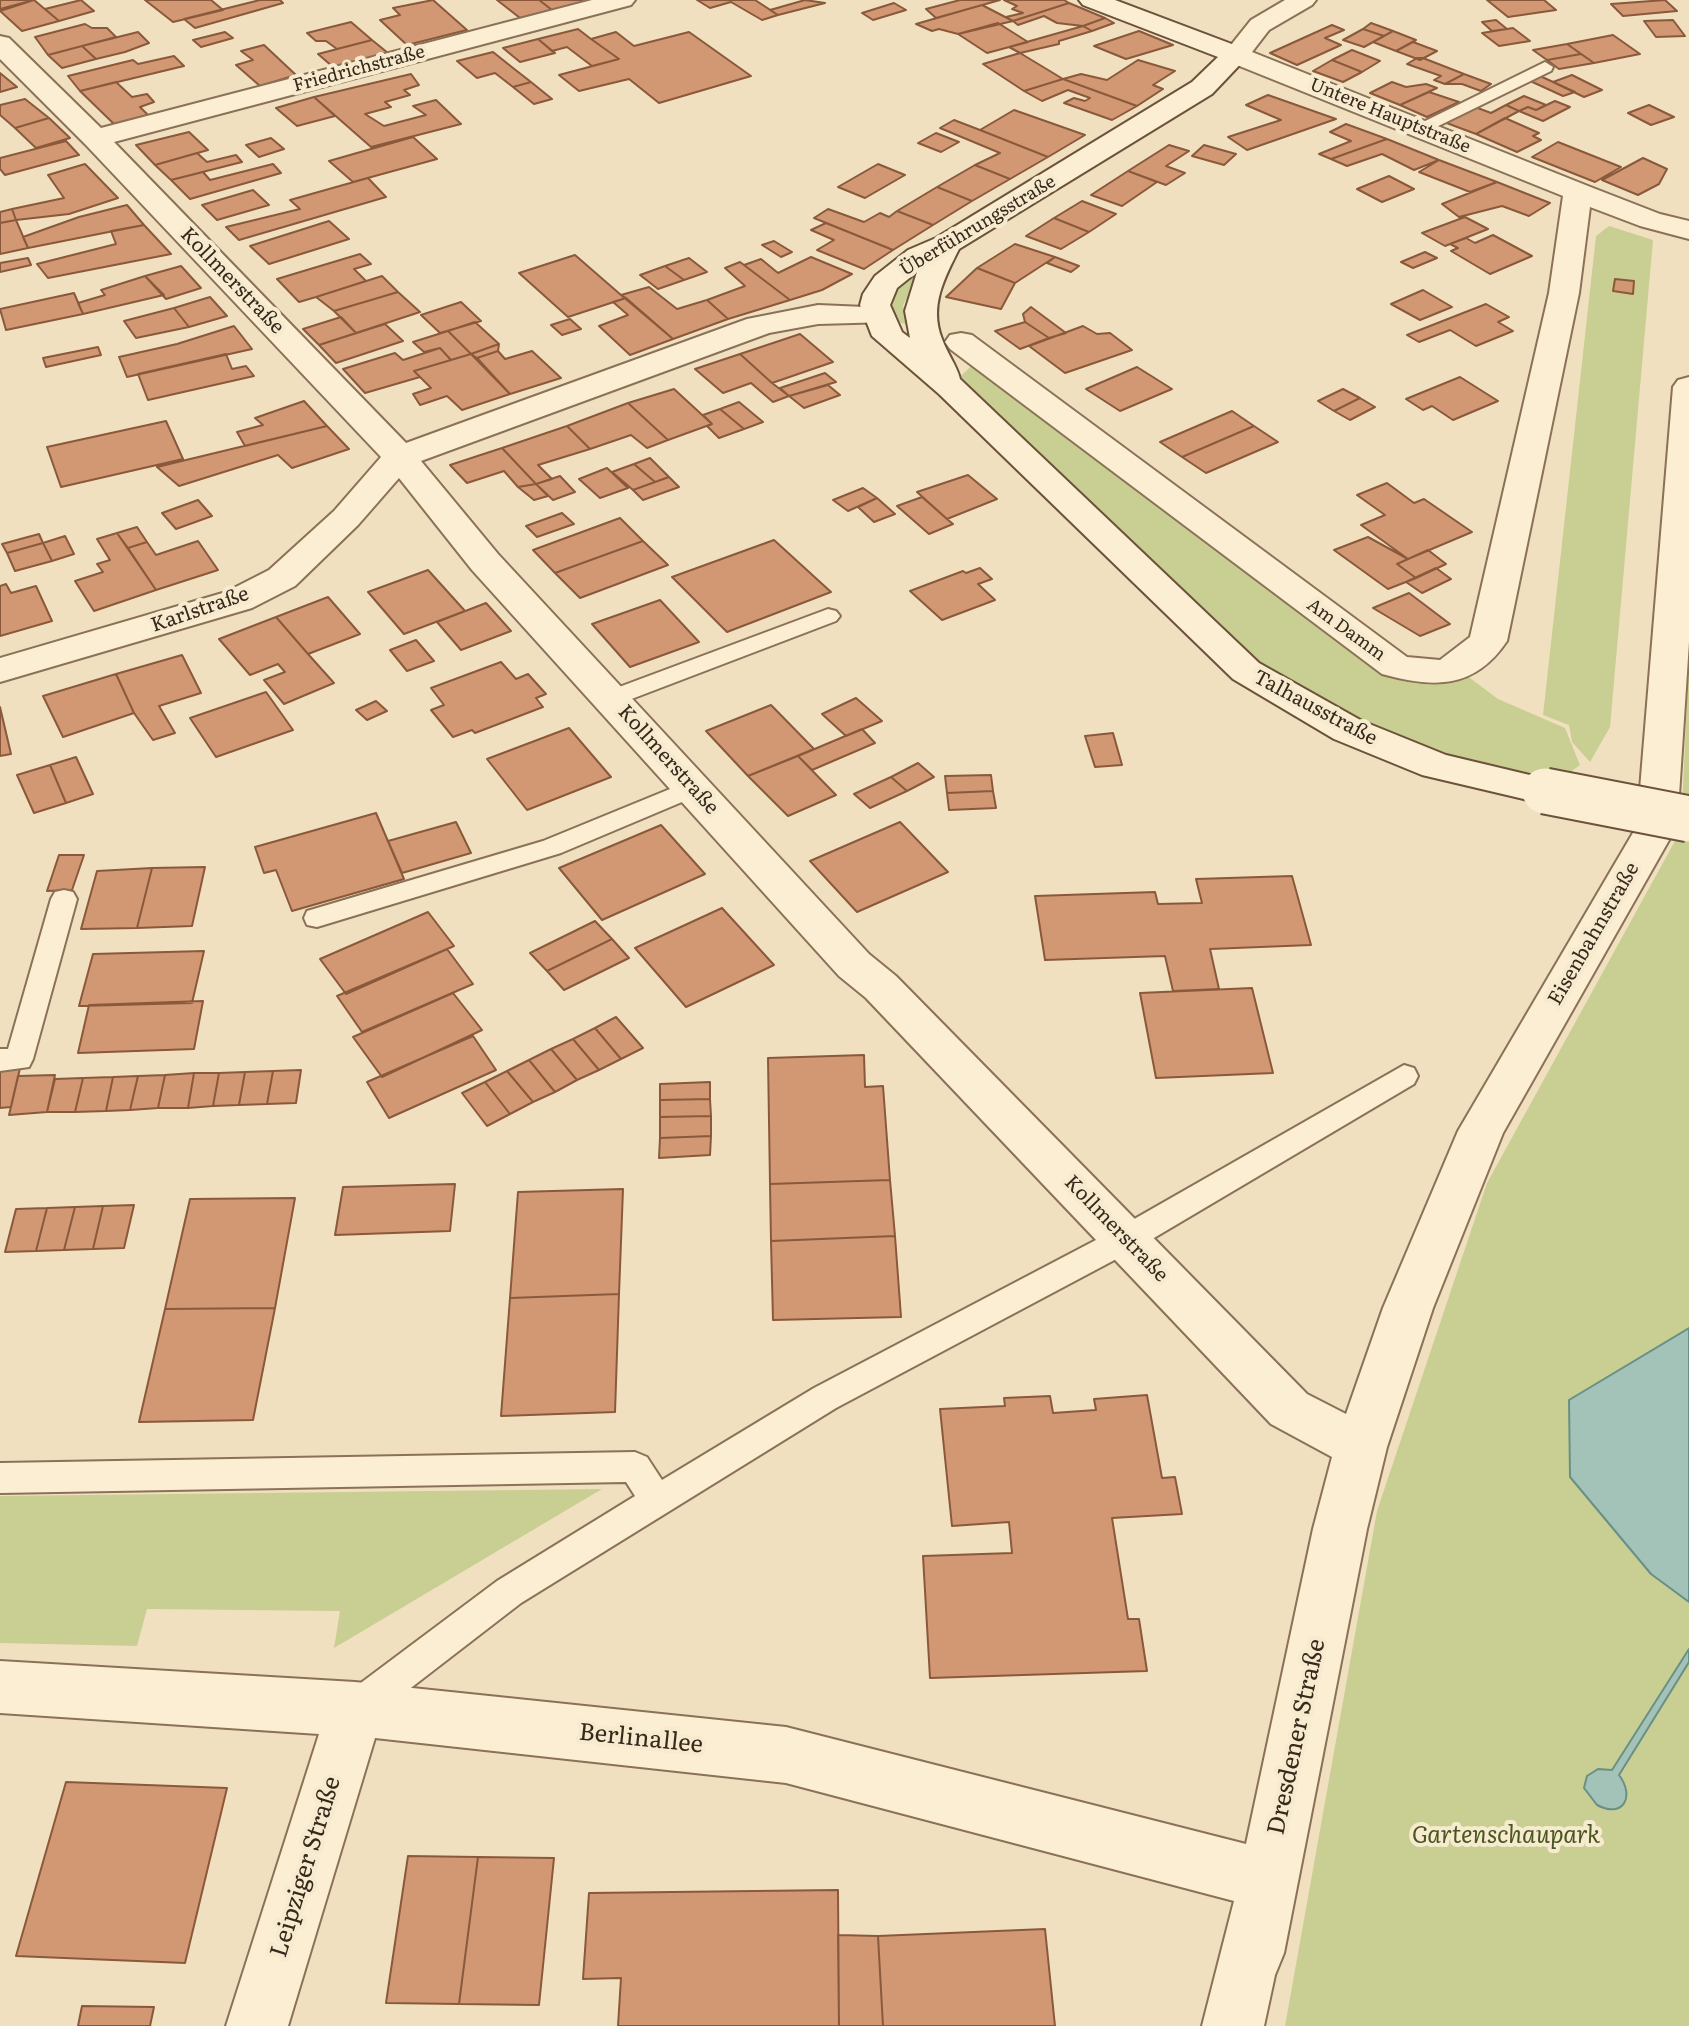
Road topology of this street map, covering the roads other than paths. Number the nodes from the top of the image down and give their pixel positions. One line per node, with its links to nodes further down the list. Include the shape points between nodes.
1 (622, 0): 8 (street, Friedrichstraße)
2 (1092, 0): 5 (street, Untere Hauptstraße)
3 (1303, 0): 5 (street, Überführungsstraße, via 1260,25)
4 (0, 44): 8 (street, Kollmerstraße)
5 (1236, 55): 7 (street, Untere Hauptstraße); 11 (street, Überführungsstraße, via 1202,88)
6 (1545, 67): 7 (lane)
7 (1420, 128): 9 (street, Untere Hauptstraße)
8 (95, 138): 17 (street, Kollmerstraße)
9 (1578, 192): 10 (street, Untere Hauptstraße); 14 (street, Am Damm, via 1564,293 1488,641 1458,669 1434,674 1395,666)
10 (1689, 230)
11 (947, 244): 12 (street, Überführungsstraße, via 919,256 886,282 875,305); 13 (street, via 922,293 919,310)
12 (878, 315): 13 (street); 15 (street, Talhausstraße, via 888,336); 17 (street, via 799,314 758,326)
13 (925, 342): 15 (street, Talhausstraße)
14 (961, 342)
15 (950, 387): 22 (street, Talhausstraße, bridge, via 1246,671 1348,730 1436,766)
16 (1689, 387): 28 (street, Eisenbahnstraße, via 1657,826 1481,1131 1408,1308)
17 (400, 457): 19 (street, Karlstraße, via 282,578 239,600); 20 (street, Kollmerstraße, via 485,562)
18 (828, 616): 20 (lane)
19 (0, 670)
20 (612, 698): 21 (street, Kollmerstraße)
21 (692, 788): 24 (lane, via 552,847); 27 (street, Kollmerstraße, via 854,965)
22 (1689, 819)
23 (64, 899): 25 (lane, via 19,1059)
24 (317, 918)
25 (0, 1060)
26 (1404, 1076): 27 (lane)
27 (1126, 1239): 28 (street, Kollmerstraße, via 1289,1409); 30 (lane, via 825,1398)
28 (1361, 1447): 33 (street, Dresdener Straße)
29 (0, 1478): 30 (lane, via 635,1467)
30 (657, 1501): 32 (lane, via 509,1592)
31 (0, 1687): 32 (street, Berlinallee)
32 (355, 1709): 33 (street, Berlinallee, via 786,1755); 34 (street, Leipziger Straße)
33 (1268, 1880): 35 (street, Dresdener Straße)
34 (257, 2026)
35 (1233, 2026)

